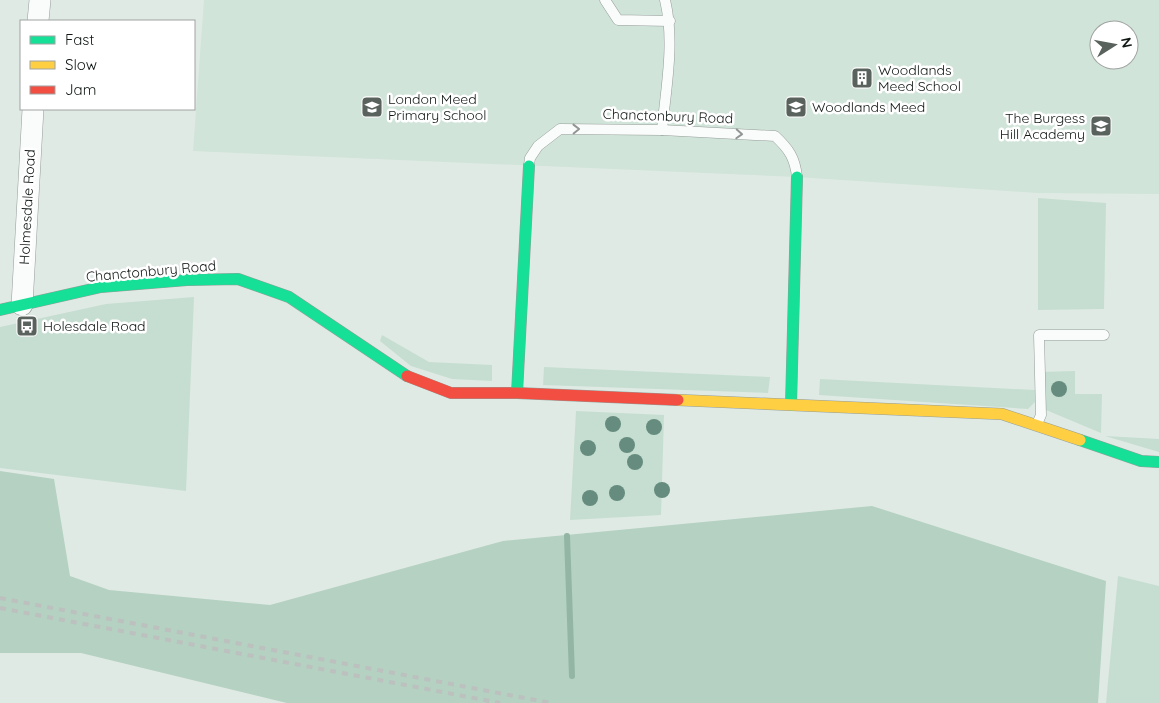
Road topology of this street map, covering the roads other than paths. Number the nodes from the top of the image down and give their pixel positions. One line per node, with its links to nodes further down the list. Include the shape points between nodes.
1 (40, 0): 4 (street)
2 (605, 0): 5 (lane, via 618,20)
3 (665, 0): 5 (lane)
4 (38, 20)
5 (670, 21): 7 (lane)
6 (33, 110): 10 (street, Holmesdale Road)
7 (662, 130): 8 (lane, Chanctonbury Road, one-way to 7, via 538,146 560,129); 9 (lane, Chanctonbury Road, one-way to 9, via 775,136 795,159)
8 (529, 166): 13 (street, Chanctonbury Road)
9 (797, 177): 14 (street, Chanctonbury Road)
10 (22, 305): 11 (street, Chanctonbury Road); 13 (street, Chanctonbury Road, via 101,287 238,279 289,297 400,374 451,392)
11 (0, 310)
12 (1104, 335): 15 (lane, via 1039,335 1041,415)
13 (517, 393): 14 (street, Chanctonbury Road)
14 (792, 405): 15 (street, Chanctonbury Road, via 1002,414)
15 (1037, 424): 16 (street, Chanctonbury Road, via 1141,462)
16 (1159, 462)

